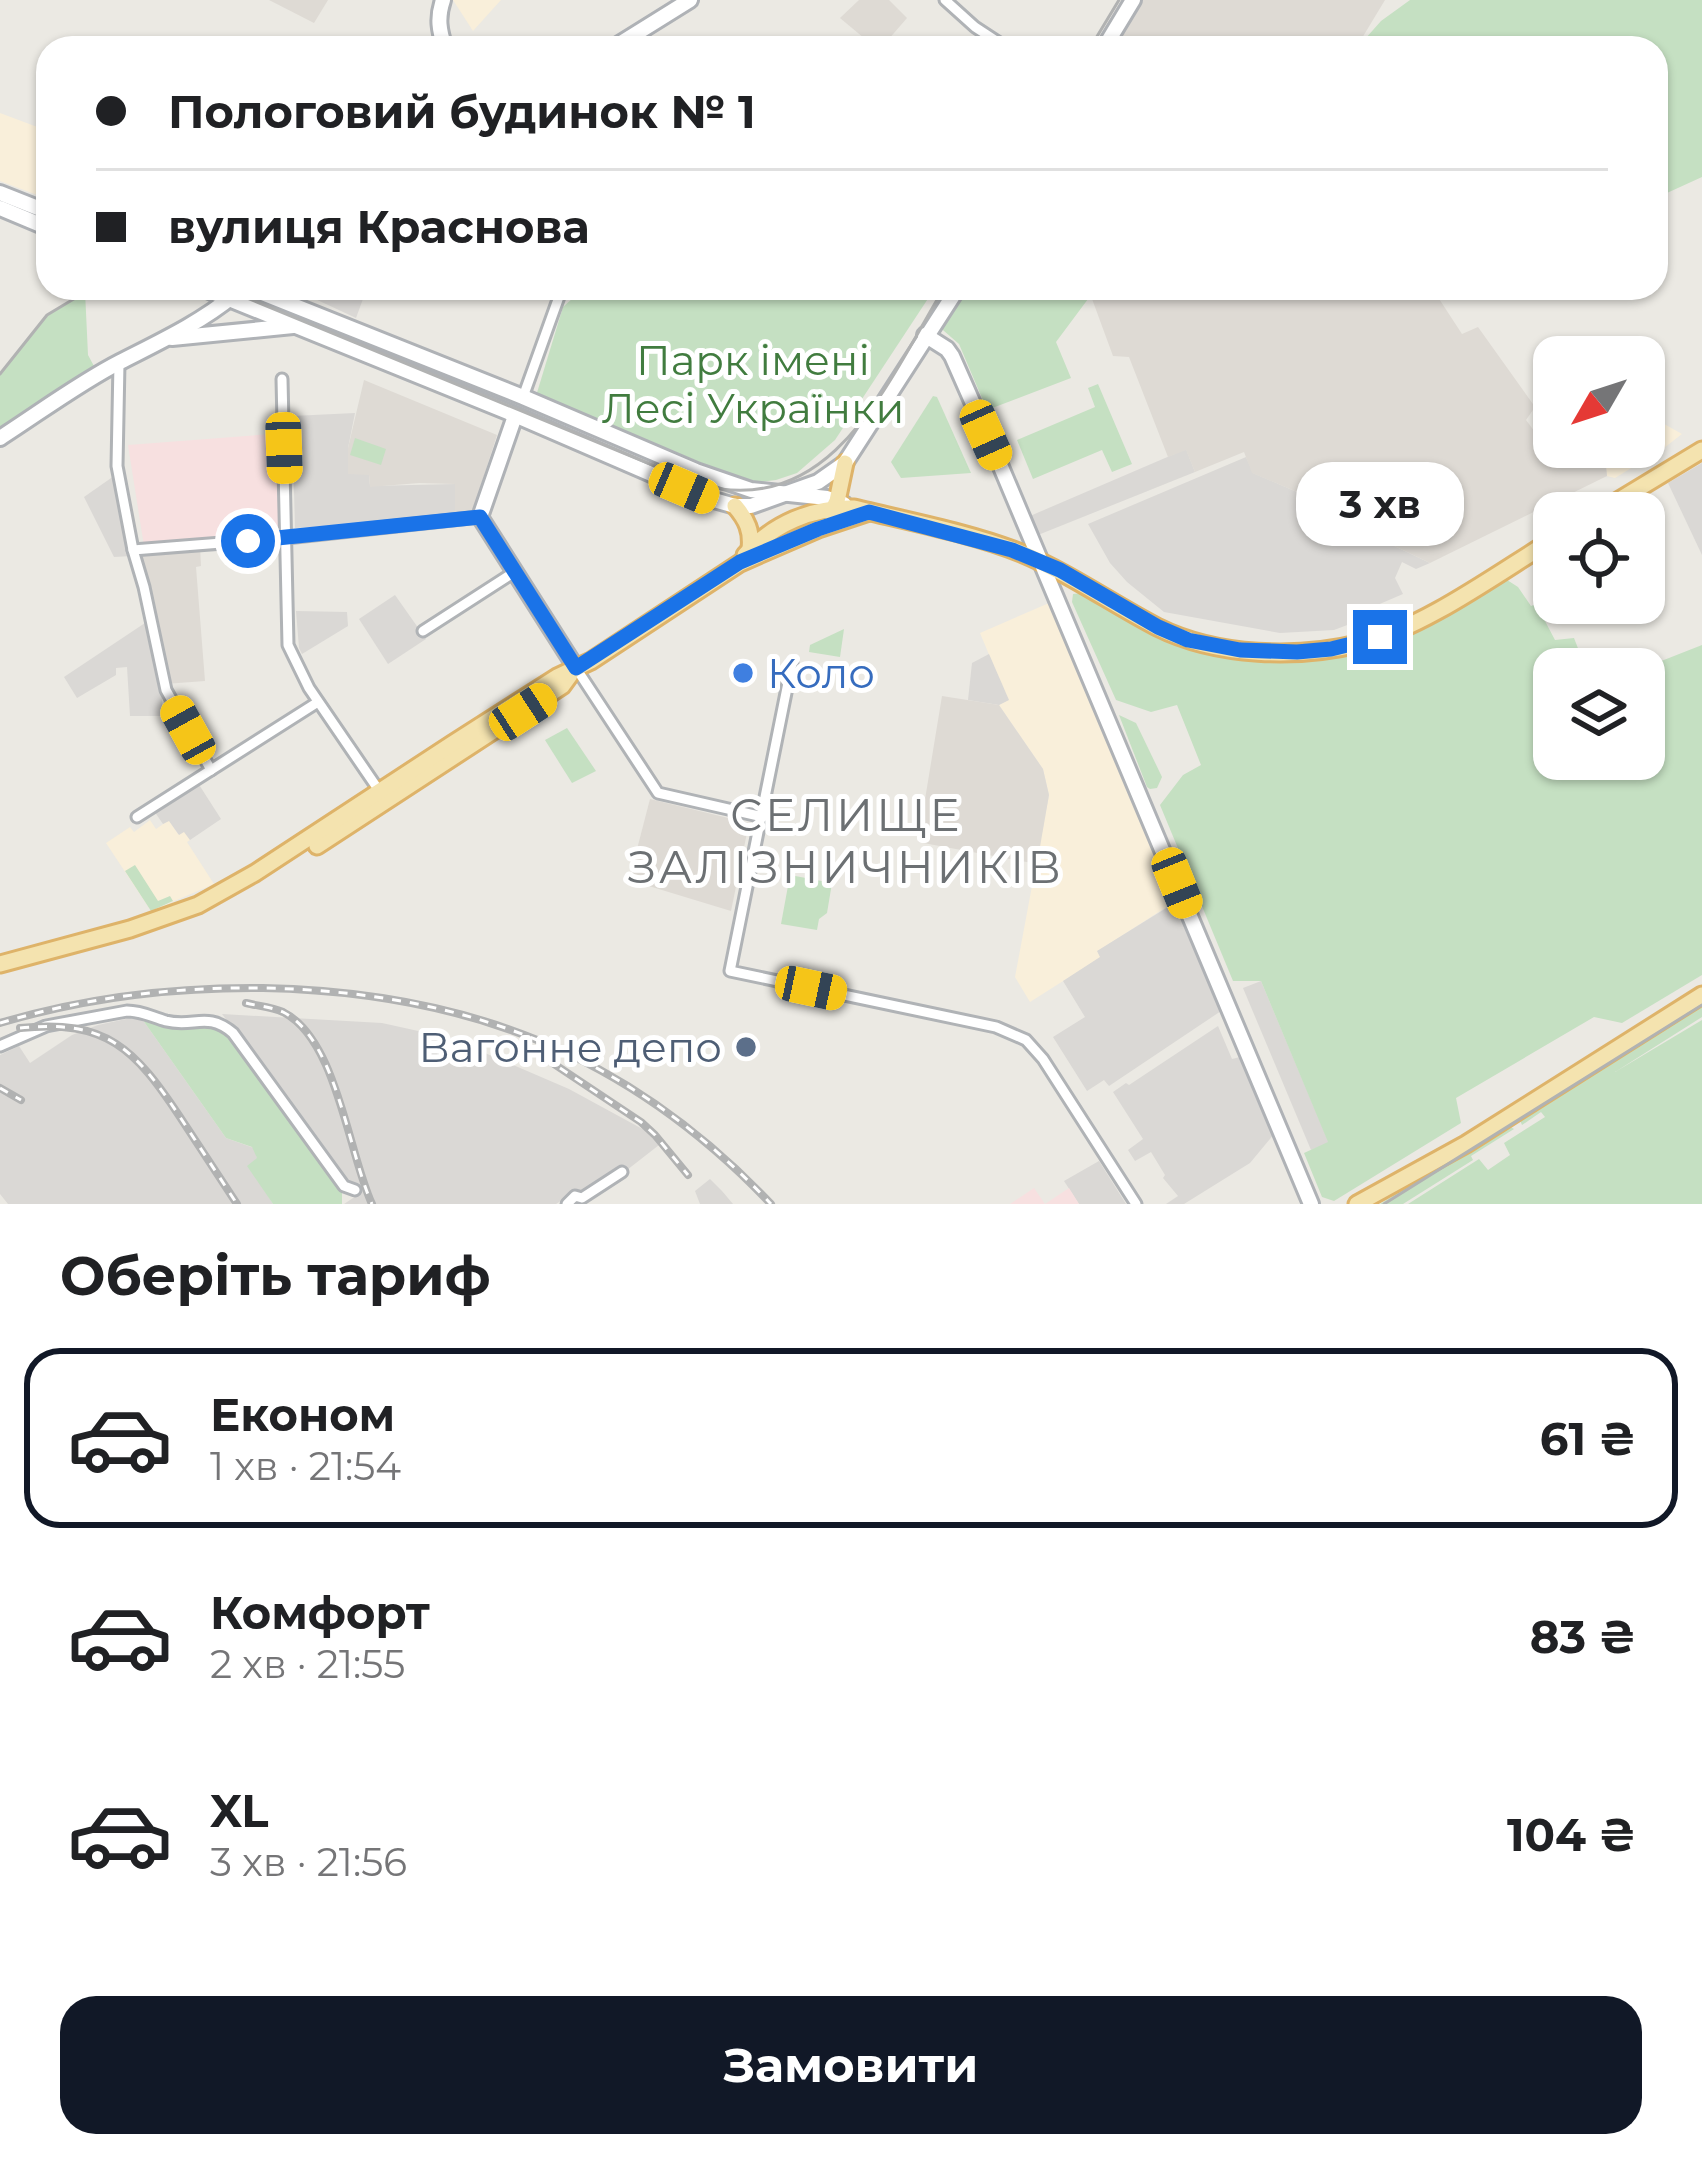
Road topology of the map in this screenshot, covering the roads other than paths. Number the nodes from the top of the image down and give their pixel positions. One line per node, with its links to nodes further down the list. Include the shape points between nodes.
1 (442, 0): 5 (main road)
2 (690, 0): 6 (main road)
3 (946, 0): 7 (street)
4 (1133, 0): 8 (main road)
5 (442, 36)
6 (632, 36)
7 (989, 36)
8 (1111, 36)
9 (0, 193): 10 (main road)
10 (36, 207)
11 (0, 208): 12 (main road)
12 (36, 223)
13 (228, 300): 20 (main road)
14 (253, 300): 18 (main road)
15 (262, 300): 23 (main road)
16 (558, 300): 23 (street)
17 (950, 300): 19 (main road)
18 (294, 326): 20 (main road); 24 (main road)
19 (925, 335): 27 (main road); 39 (main road, via 952,356)
20 (167, 338): 21 (main road)
21 (119, 363): 25 (main road); 36 (street, via 117,466)
22 (281, 379): 35 (street)
23 (523, 397): 28 (main road)
24 (515, 416): 31 (main road); 33 (main road)
25 (0, 438)
26 (1702, 450): 29 (main road)
27 (844, 466): 30 (main road); 32 (main road); 32 (main road)
28 (736, 485): 30 (main road); 31 (main road)
29 (1633, 492)
30 (788, 494): 31 (main road); 32 (main road)
31 (735, 506): 38 (main road, via 749,529)
32 (849, 507): 34 (main road); 34 (main road); 38 (main road, via 802,516); 39 (main road)
33 (480, 517): 35 (street); 40 (main road)
34 (818, 529): 38 (main road)
35 (286, 538): 36 (street); 44 (street, via 288,645)
36 (133, 550): 45 (street, via 166,691)
37 (1533, 552): 39 (main road, via 1394,632 1297,652 1188,640)
38 (745, 556): 43 (main road)
39 (1040, 561): 57 (main road)
40 (516, 571): 41 (street); 43 (main road)
41 (423, 631)
42 (792, 663): 48 (street)
43 (576, 668): 46 (main road); 48 (street, via 658,793); 50 (main road, via 523,712 203,914)
44 (318, 702): 45 (street); 46 (street)
45 (211, 770): 47 (street)
46 (380, 792): 49 (main road, via 198,905)
47 (137, 817)
48 (763, 817): 56 (street, via 730,971 1019,1036 1043,1059)
49 (0, 964)
50 (0, 975)
51 (1702, 995): 58 (main road)
52 (0, 1046): 54 (street, via 46,1026 127,1011 172,1023 212,1020 233,1033 344,1186)
53 (622, 1172): 55 (street)
54 (356, 1190)
55 (567, 1204)
56 (1136, 1204)
57 (1311, 1204)
58 (1357, 1204)

